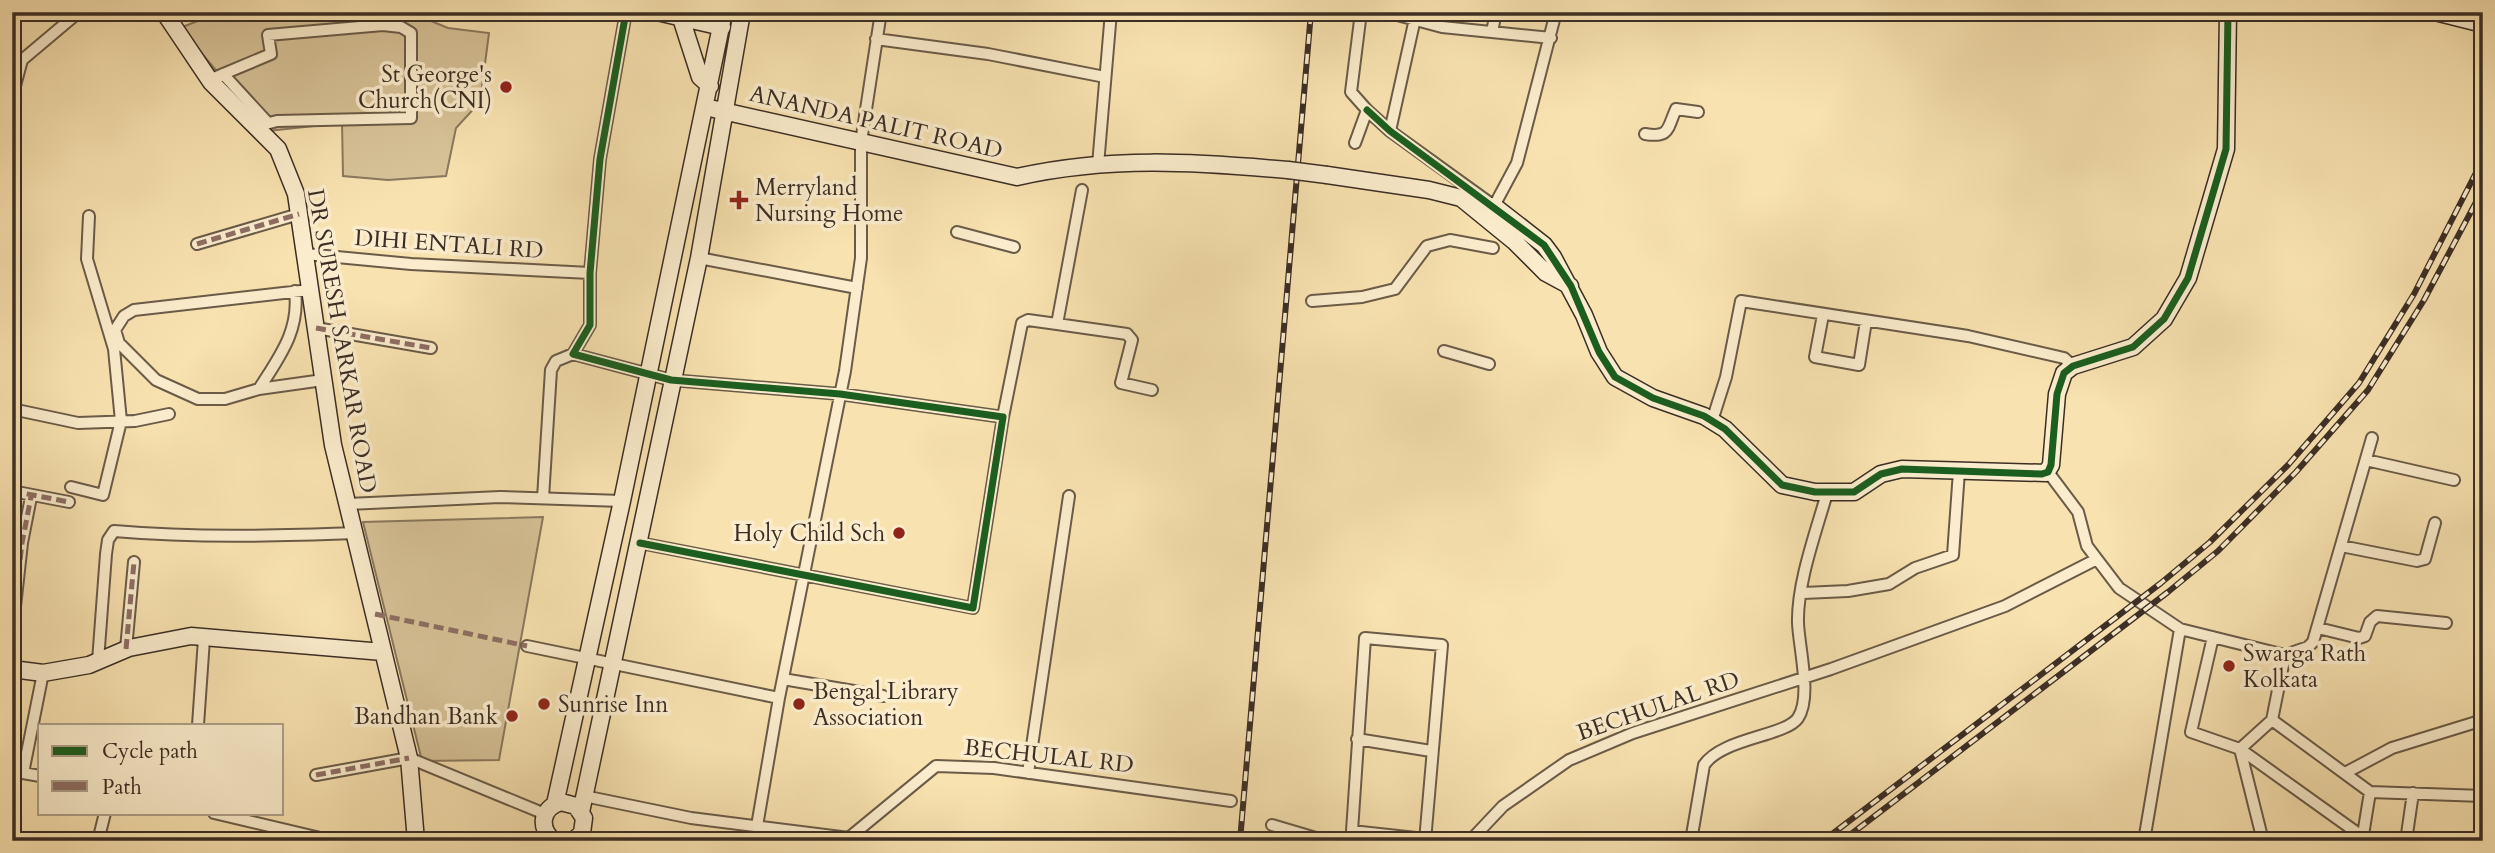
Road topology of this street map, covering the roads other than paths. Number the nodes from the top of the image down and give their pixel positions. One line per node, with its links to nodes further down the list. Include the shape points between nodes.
1 (79, 12): 24 (street, via 22,60)
2 (164, 12): 21 (street, DR SURESH SARKAR ROAD)
3 (626, 12): 45 (street, via 600,159)
4 (657, 12): 15 (street)
5 (742, 12): 27 (street)
6 (881, 12): 20 (street)
7 (1111, 12): 22 (street)
8 (1361, 12): 26 (street, via 1351,92)
9 (1387, 12): 14 (street)
10 (1496, 12): 18 (street)
11 (1556, 12): 19 (street)
12 (2228, 12): 58 (street, via 2226,149 2188,278 2164,319 2133,347)
13 (2435, 12): 17 (street)
14 (1416, 16): 18 (street, via 1442,26); 30 (street)
15 (681, 18): 16 (street); 23 (street, via 700,77)
16 (723, 20): 23 (street)
17 (2483, 24)
18 (1492, 32): 19 (street)
19 (1551, 38): 36 (street, via 1517,163)
20 (876, 39): 22 (street, via 988,54); 32 (street)
21 (216, 77): 29 (street, DR SURESH SARKAR ROAD); 29 (street, via 271,54 268,35 383,25 411,33 411,118)
22 (1105, 77): 34 (street)
23 (710, 86): 25 (street)
24 (12, 97)
25 (705, 106): 27 (street, ANANDA PALIT ROAD); 59 (street)
26 (1367, 110): 30 (street); 33 (street)
27 (724, 111): 32 (street, ANANDA PALIT ROAD); 44 (street)
28 (1698, 112): 31 (street, via 1676,109 1665,134)
29 (261, 125): 37 (street, DR SURESH SARKAR ROAD, via 278,149)
30 (1390, 131): 36 (street)
31 (1645, 134)
32 (861, 142): 34 (street, ANANDA PALIT ROAD, via 1017,177); 47 (street)
33 (1355, 143)
34 (1098, 165): 46 (street, ANANDA PALIT ROAD, bridge, via 1175,161 1288,170 1461,198 1546,273)
35 (1082, 191): 52 (street)
36 (1494, 206): 46 (street, via 1544,244)
37 (299, 214): 40 (street); 43 (street, DR SURESH SARKAR ROAD)
38 (89, 216): 68 (street, via 88,259 114,349)
39 (957, 232): 41 (street)
40 (197, 244)
41 (1014, 247)
42 (1493, 248): 49 (street, via 1450,240 1427,246 1395,289)
43 (305, 254): 45 (street, DIHI ENTALI RD); 48 (street, DR SURESH SARKAR ROAD)
44 (699, 258): 47 (street); 61 (street)
45 (590, 273): 56 (street, via 590,325)
46 (1571, 286): 69 (street, via 1598,352 1615,377)
47 (857, 288): 64 (street)
48 (303, 290): 53 (street, DR SURESH SARKAR ROAD); 62 (street, via 293,334); 62 (street, via 134,310 115,330 119,343 156,380 177,392 198,399 225,399)
49 (1312, 302)
50 (1823, 315): 51 (street); 51 (street, via 1815,357 1859,365); 69 (street, via 1741,301)
51 (1866, 321): 58 (street, via 1968,336 2064,358)
52 (1057, 324): 63 (street, via 1127,334 1132,340 1121,383); 67 (street, via 1022,323)
53 (316, 328): 54 (street); 60 (street, DR SURESH SARKAR ROAD)
54 (431, 348)
55 (1444, 351): 57 (street)
56 (573, 354): 59 (street); 80 (street, via 556,361 551,370)
57 (1489, 364)
58 (2073, 366): 73 (street, via 2060,380)
59 (647, 373): 61 (street); 81 (street)
60 (323, 380): 62 (street); 83 (street, DR SURESH SARKAR ROAD)
61 (671, 380): 64 (street); 86 (street)
62 (259, 390)
63 (1152, 390)
64 (840, 394): 67 (street); 91 (street)
65 (12, 409): 68 (street, via 78,423)
66 (169, 414): 68 (street)
67 (1003, 417): 91 (street, via 973,608)
68 (121, 421): 75 (street, via 103,495)
69 (1712, 421): 77 (street, via 1782,485)
70 (2372, 438): 71 (street)
71 (2366, 460): 74 (street); 87 (street)
72 (1959, 471): 73 (street); 77 (street, via 1890,470 1854,492); 92 (street, via 1952,555 1915,568 1889,584)
73 (2048, 472): 88 (street, via 2078,512 2087,546)
74 (2454, 480)
75 (71, 487)
76 (12, 491): 78 (street)
77 (1827, 493): 92 (street)
78 (31, 496): 82 (street); 90 (street)
79 (1069, 496): 120 (street)
80 (543, 498): 81 (street); 83 (street)
81 (622, 501): 103 (street)
82 (69, 502)
83 (348, 504): 85 (street, DR SURESH SARKAR ROAD)
84 (2435, 523): 87 (street, via 2426,559)
85 (356, 533): 101 (street, DR SURESH SARKAR ROAD); 104 (street, via 232,538 114,531 106,554)
86 (640, 543): 91 (street); 105 (street)
87 (2341, 546): 94 (street)
88 (2097, 559): 95 (street, via 2119,588); 108 (street, BECHULAL RD, via 2006,606)
89 (134, 562): 100 (street)
90 (17, 569): 96 (street)
91 (804, 576): 109 (street)
92 (1803, 593): 108 (street, via 1798,621)
93 (2446, 623): 94 (street, via 2377,616 2359,638)
94 (2318, 628): 102 (street, via 2311,645)
95 (2180, 629): 97 (street); 148 (street)
96 (12, 634)
97 (2213, 637): 102 (street); 117 (street, via 2191,732)
98 (204, 639): 100 (street, via 191,636); 101 (street); 115 (street)
99 (527, 646): 103 (street)
100 (126, 649): 104 (street)
101 (383, 652): 119 (street, DR SURESH SARKAR ROAD)
102 (2285, 655): 113 (street)
103 (588, 660): 105 (street); 129 (street)
104 (98, 661): 107 (street)
105 (613, 666): 112 (street); 128 (street)
106 (12, 669): 107 (street)
107 (43, 673): 123 (street, via 23,773)
108 (1803, 677): 146 (street, BECHULAL RD, via 1633,733 1569,760 1503,806); 147 (street, via 1797,719 1746,738 1708,759)
109 (783, 678): 111 (street); 112 (street)
110 (2483, 694): 114 (street)
111 (883, 696)
112 (779, 698): 133 (street)
113 (2272, 720): 117 (street); 121 (street)
114 (2481, 720): 121 (street, via 2392,748)
115 (198, 724)
116 (1357, 739): 118 (street); 118 (street, via 1365,638 1442,645); 139 (street, via 1352,831)
117 (2240, 749): 137 (street); 149 (street)
118 (1431, 751): 139 (street)
119 (410, 758): 122 (street); 129 (street); 142 (street, DR SURESH SARKAR ROAD)
120 (1028, 773): 127 (street, BECHULAL RD); 136 (street, BECHULAL RD, via 936,766)
121 (2345, 773): 124 (street)
122 (316, 775)
123 (38, 776)
124 (2370, 792): 125 (street); 137 (street)
125 (2413, 793): 126 (street); 150 (street)
126 (2483, 796)
127 (1231, 801)
128 (583, 804): 129 (street); 133 (street); 135 (street)
129 (550, 809): 138 (street, via 543,827)
130 (104, 814): 140 (street)
131 (218, 814): 134 (street)
132 (1272, 825): 145 (street)
133 (757, 826): 136 (street)
134 (303, 837): 141 (street)
135 (582, 838)
136 (847, 839)
137 (2363, 839)
138 (551, 840)
139 (1425, 840)
140 (98, 841)
141 (333, 841)
142 (416, 841)
143 (1102, 841): 144 (street)
144 (1122, 841)
145 (1326, 841)
146 (1470, 841)
147 (1691, 841)
148 (2144, 841)
149 (2263, 841)
150 (2406, 841)

